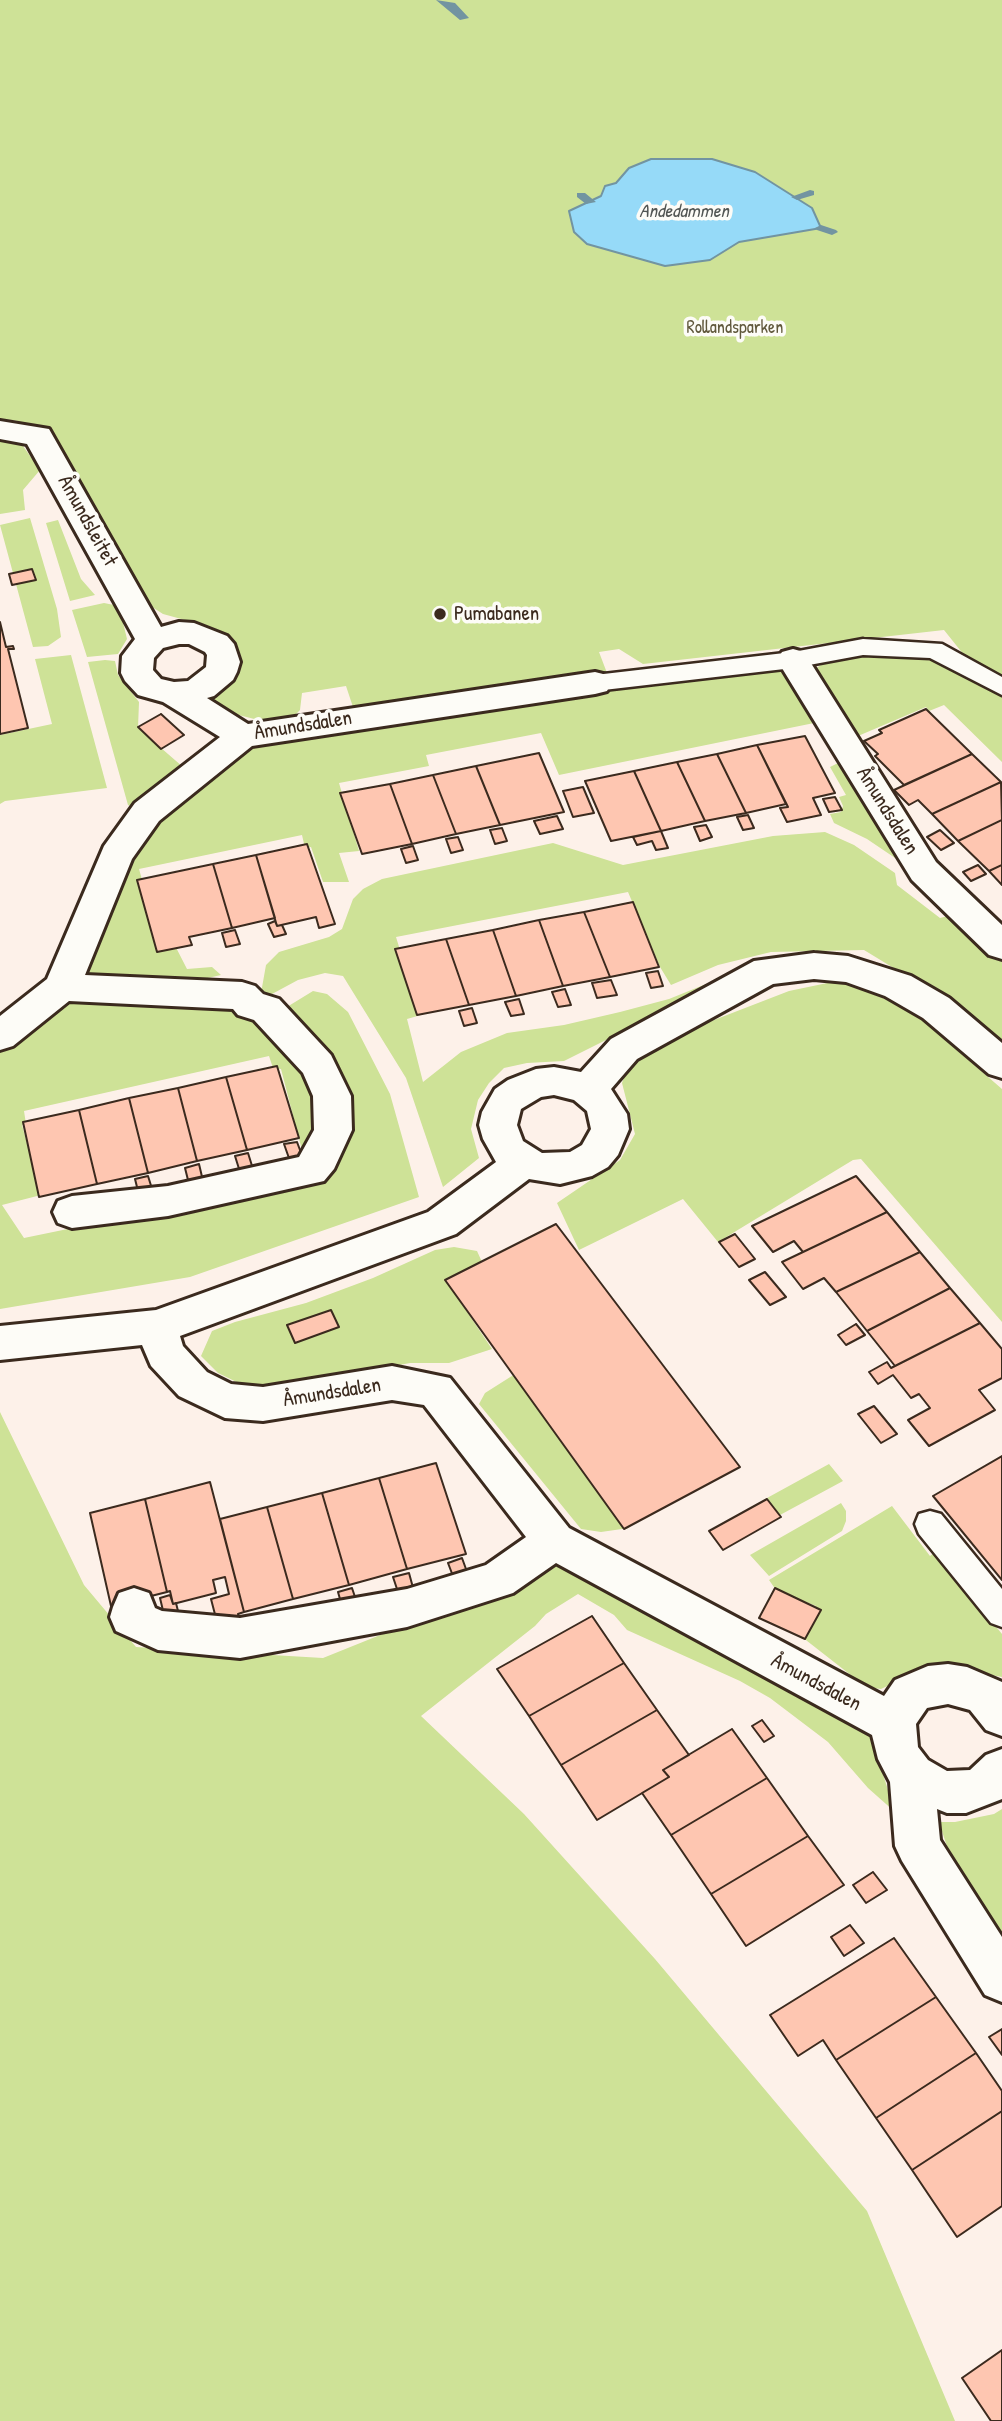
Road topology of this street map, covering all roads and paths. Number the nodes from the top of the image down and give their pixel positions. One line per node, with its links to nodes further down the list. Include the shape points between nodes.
1 (0, 430): 2 (street, Åmundsleitet, via 38,436)
2 (152, 640): 6 (street, via 138,656 136,673 150,687); 6 (street, via 194,634 223,652 221,672 214,681)
3 (793, 660): 4 (lane); 5 (lane, via 863,647 934,650); 8 (street, Åmundsdalen, via 924,871)
4 (595, 683): 7 (street, Åmundsdalen)
5 (1002, 687)
6 (174, 693): 7 (street)
7 (243, 736): 9 (street, Åmundsdalen, via 147,812 131,833 116,855)
8 (1002, 946)
9 (62, 987): 10 (street, Åmundsdalen); 14 (street, via 242,996 251,1005 266,1009 318,1065 332,1096 333,1130 311,1170 169,1201)
10 (0, 1036)
11 (1002, 1064): 12 (street, via 936,1009 898,986 848,969 814,966 766,971 744,983 624,1049)
12 (587, 1090): 13 (street, via 608,1114 610,1129 595,1156 561,1169); 13 (street, via 554,1081 528,1086 508,1099 498,1125 506,1146)
13 (524, 1162): 15 (street, via 442,1223)
14 (72, 1212)
15 (157, 1327): 16 (street); 18 (street, Åmundsdalen, via 165,1354 192,1384 225,1401 263,1404 392,1384 436,1390)
16 (0, 1343)
17 (930, 1524): 20 (lane)
18 (554, 1541): 19 (street, via 498,1580 407,1608 240,1638 158,1630 131,1617); 22 (street, Åmundsdalen)
19 (134, 1607)
20 (1002, 1613)
21 (1001, 1712): 22 (street, via 986,1696 967,1687 928,1686 911,1694)
22 (894, 1724): 24 (street, via 900,1759)
23 (1002, 1770): 24 (street, via 984,1786 966,1792 947,1792)
24 (912, 1774): 25 (street, via 918,1846)
25 (1002, 1979)

